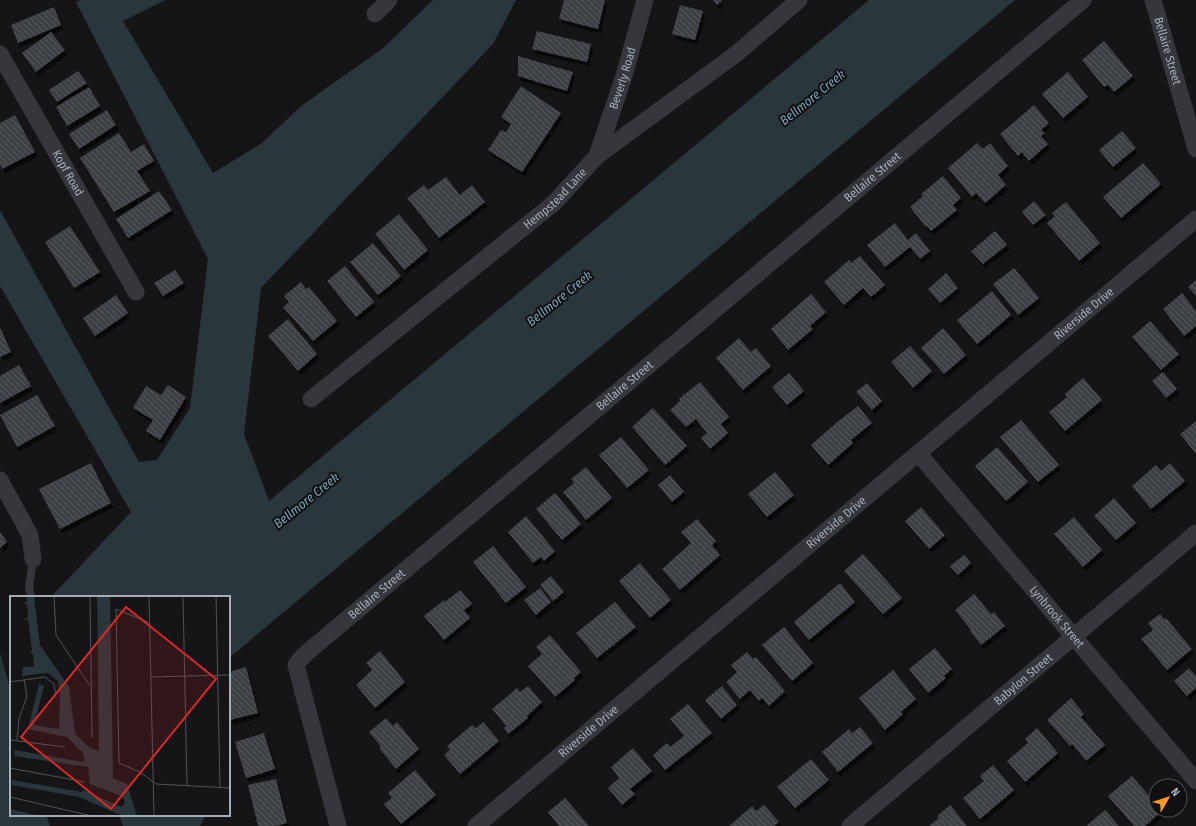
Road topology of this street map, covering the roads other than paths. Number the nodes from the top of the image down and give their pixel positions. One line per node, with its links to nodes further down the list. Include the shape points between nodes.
1 (389, 0): 6 (street)
2 (645, 0): 9 (street, Beverly Road, via 624,76)
3 (800, 0): 9 (street, Hempstead Lane, via 736,54)
4 (1083, 0): 20 (street, Bellaire Street, via 302,656 296,665)
5 (1153, 0): 8 (street, Bellaire Street)
6 (375, 14)
7 (0, 54): 11 (street, Kopf Road)
8 (1196, 148)
9 (597, 156): 12 (street, Hempstead Lane, via 554,203)
10 (1196, 219): 13 (street, Riverside Drive)
11 (136, 292)
12 (311, 399)
13 (918, 453): 18 (street, Lynbrook Street); 21 (street, Riverside Drive)
14 (0, 480): 16 (street, via 30,535)
15 (1196, 533): 18 (street, Babylon Street)
16 (33, 559): 17 (lane, via 29,587)
17 (31, 596)
18 (1074, 636): 19 (street, Lynbrook Street); 22 (street, Babylon Street)
19 (1196, 781)
20 (338, 826)
21 (476, 826)
22 (850, 826)

